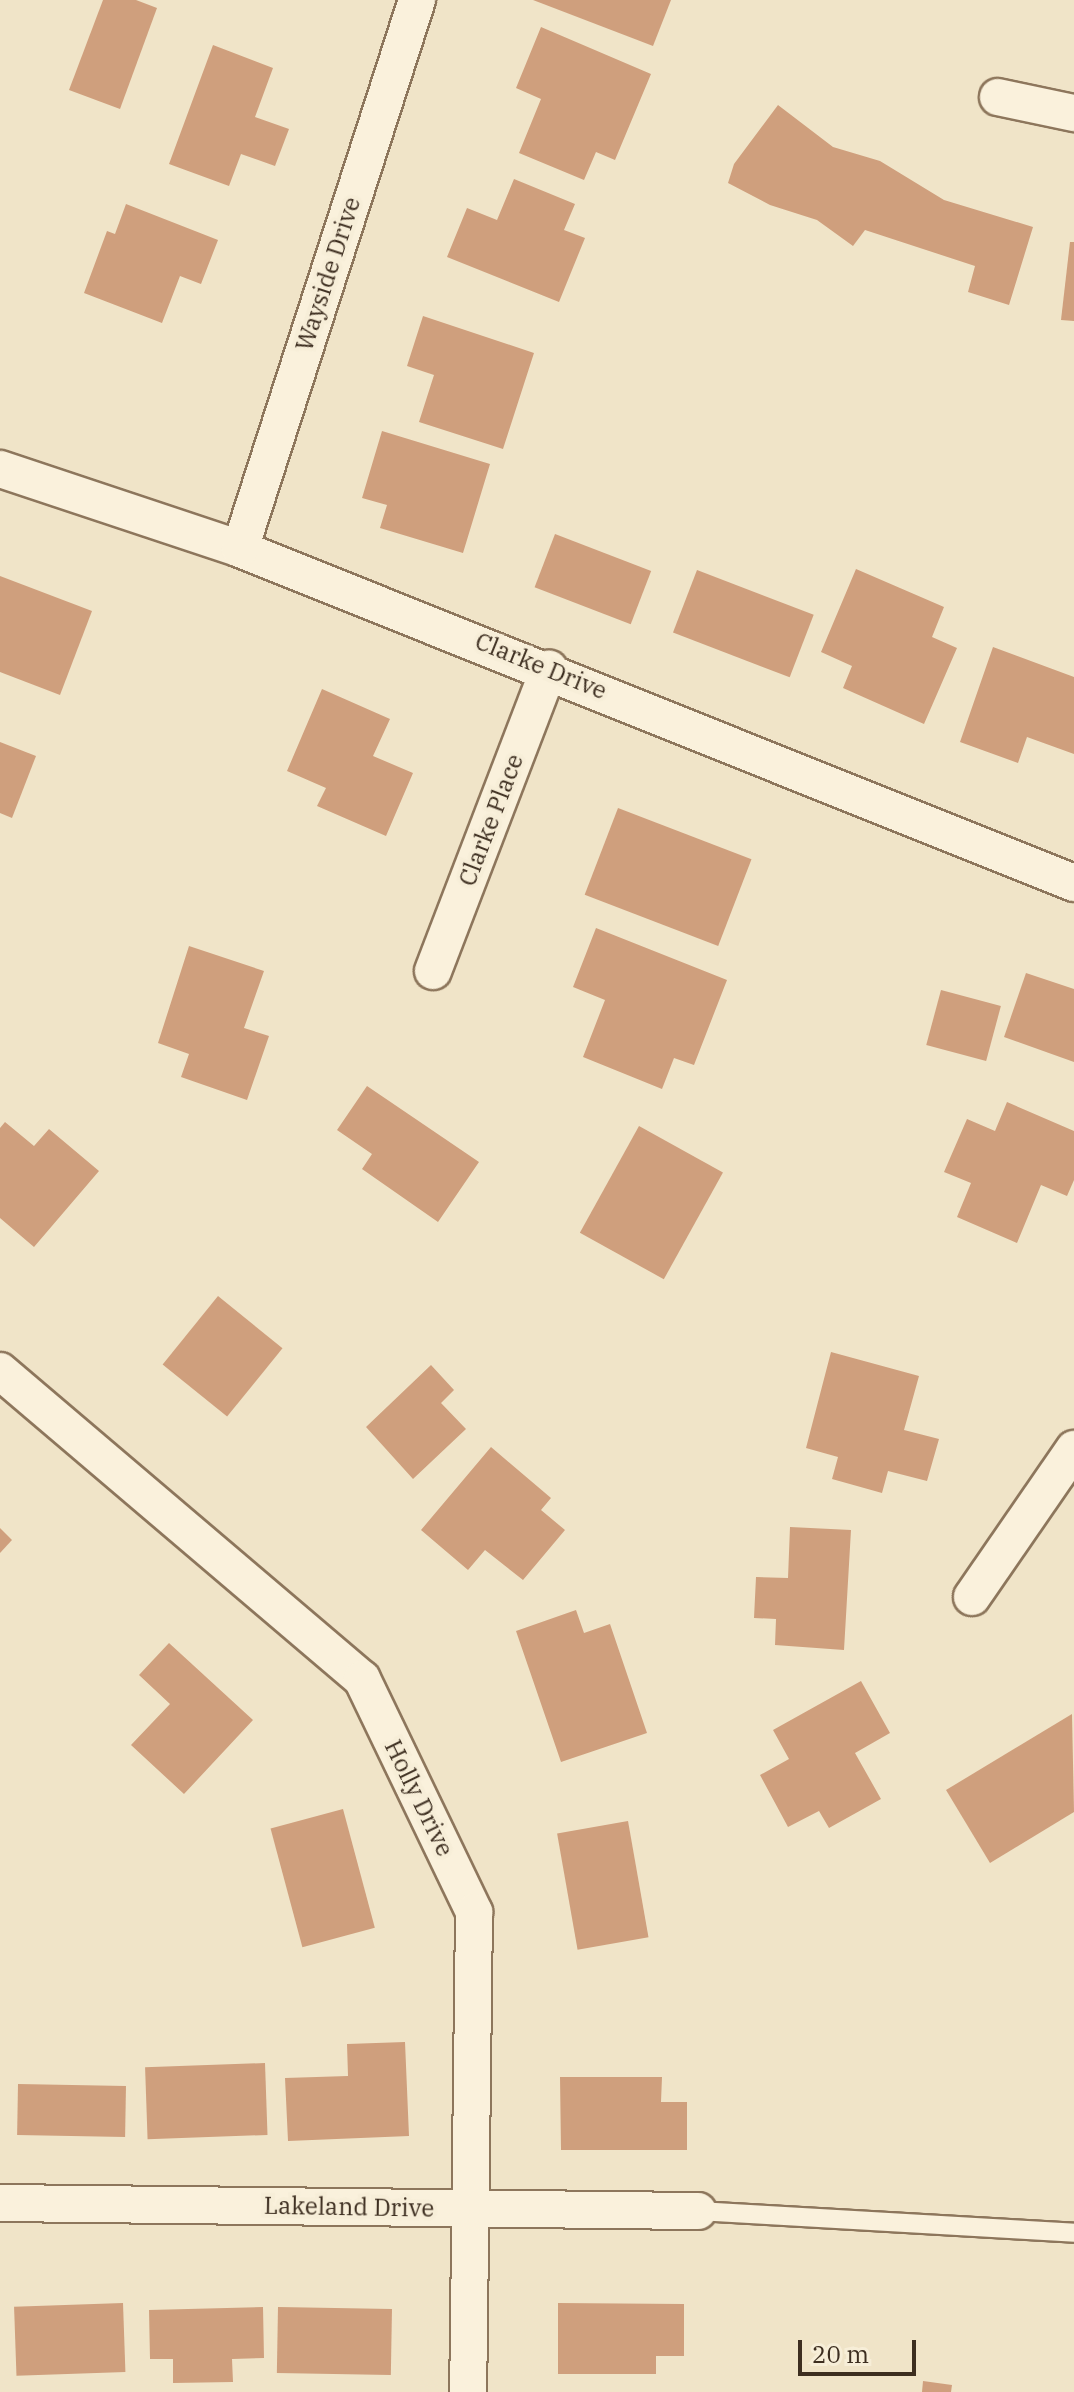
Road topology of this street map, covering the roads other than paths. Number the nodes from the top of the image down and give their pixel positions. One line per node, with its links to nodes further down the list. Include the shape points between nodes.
1 (417, 0): 5 (street, Wayside Drive)
2 (998, 97): 3 (street)
3 (1074, 113)
4 (0, 469): 5 (street, Clarke Drive)
5 (240, 549): 6 (street, Clarke Drive)
6 (549, 669): 7 (street, Clarke Drive); 8 (street, Clarke Place)
7 (1074, 883)
8 (433, 971)
9 (0, 1371): 13 (street, Holly Drive, via 362,1679 474,1912)
10 (1074, 1449): 11 (street)
11 (972, 1597)
12 (0, 2203): 13 (street, Lakeland Drive)
13 (467, 2209): 14 (street, Lakeland Drive); 16 (street, Holly Drive)
14 (698, 2211): 15 (lane)
15 (1074, 2233)
16 (468, 2392)

